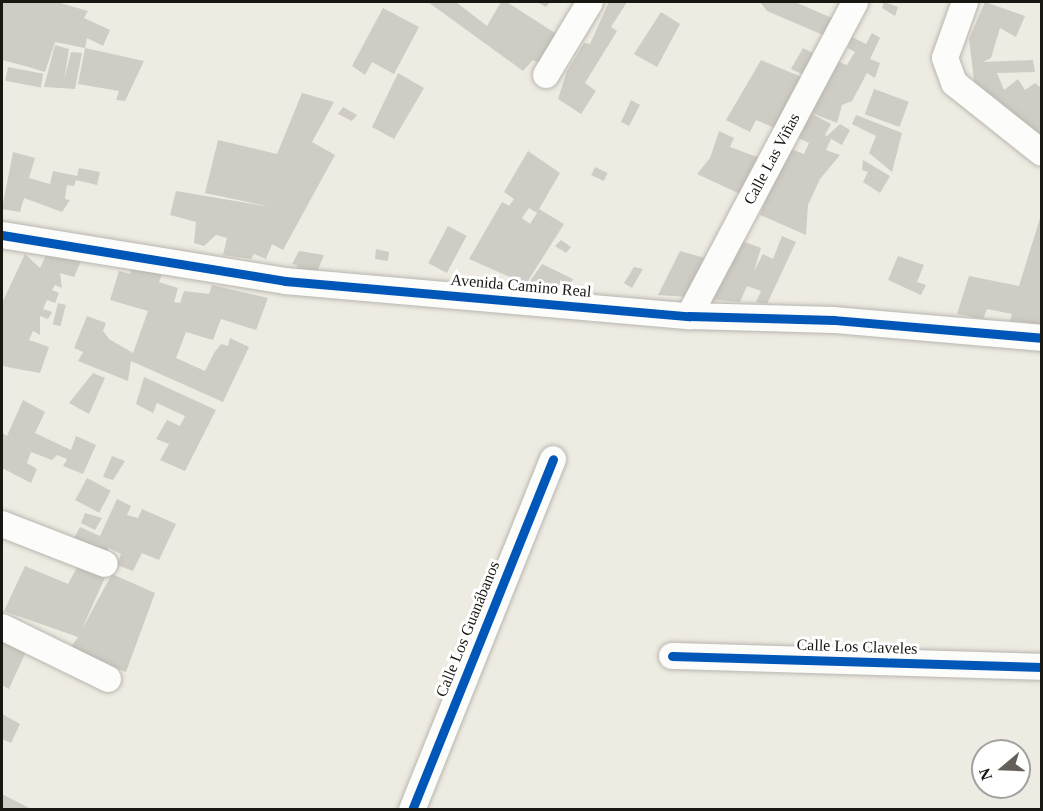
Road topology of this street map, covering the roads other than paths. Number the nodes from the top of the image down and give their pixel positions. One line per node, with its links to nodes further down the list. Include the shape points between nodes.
1 (590, 2): 4 (street)
2 (855, 2): 7 (street, Calle Las Viñas)
3 (965, 2): 5 (street, via 945,58 954,83)
4 (546, 75)
5 (1041, 153)
6 (2, 235): 7 (street, Avenida Camino Real, via 285,281)
7 (689, 316): 8 (street, Avenida Camino Real, via 834,320)
8 (1041, 338)
9 (553, 459): 16 (street, Calle Los Guanábanos)
10 (2, 525): 11 (street)
11 (105, 564)
12 (2, 627): 15 (street)
13 (672, 656): 14 (street, Calle Los Claveles)
14 (1041, 667)
15 (108, 679)
16 (412, 810)

